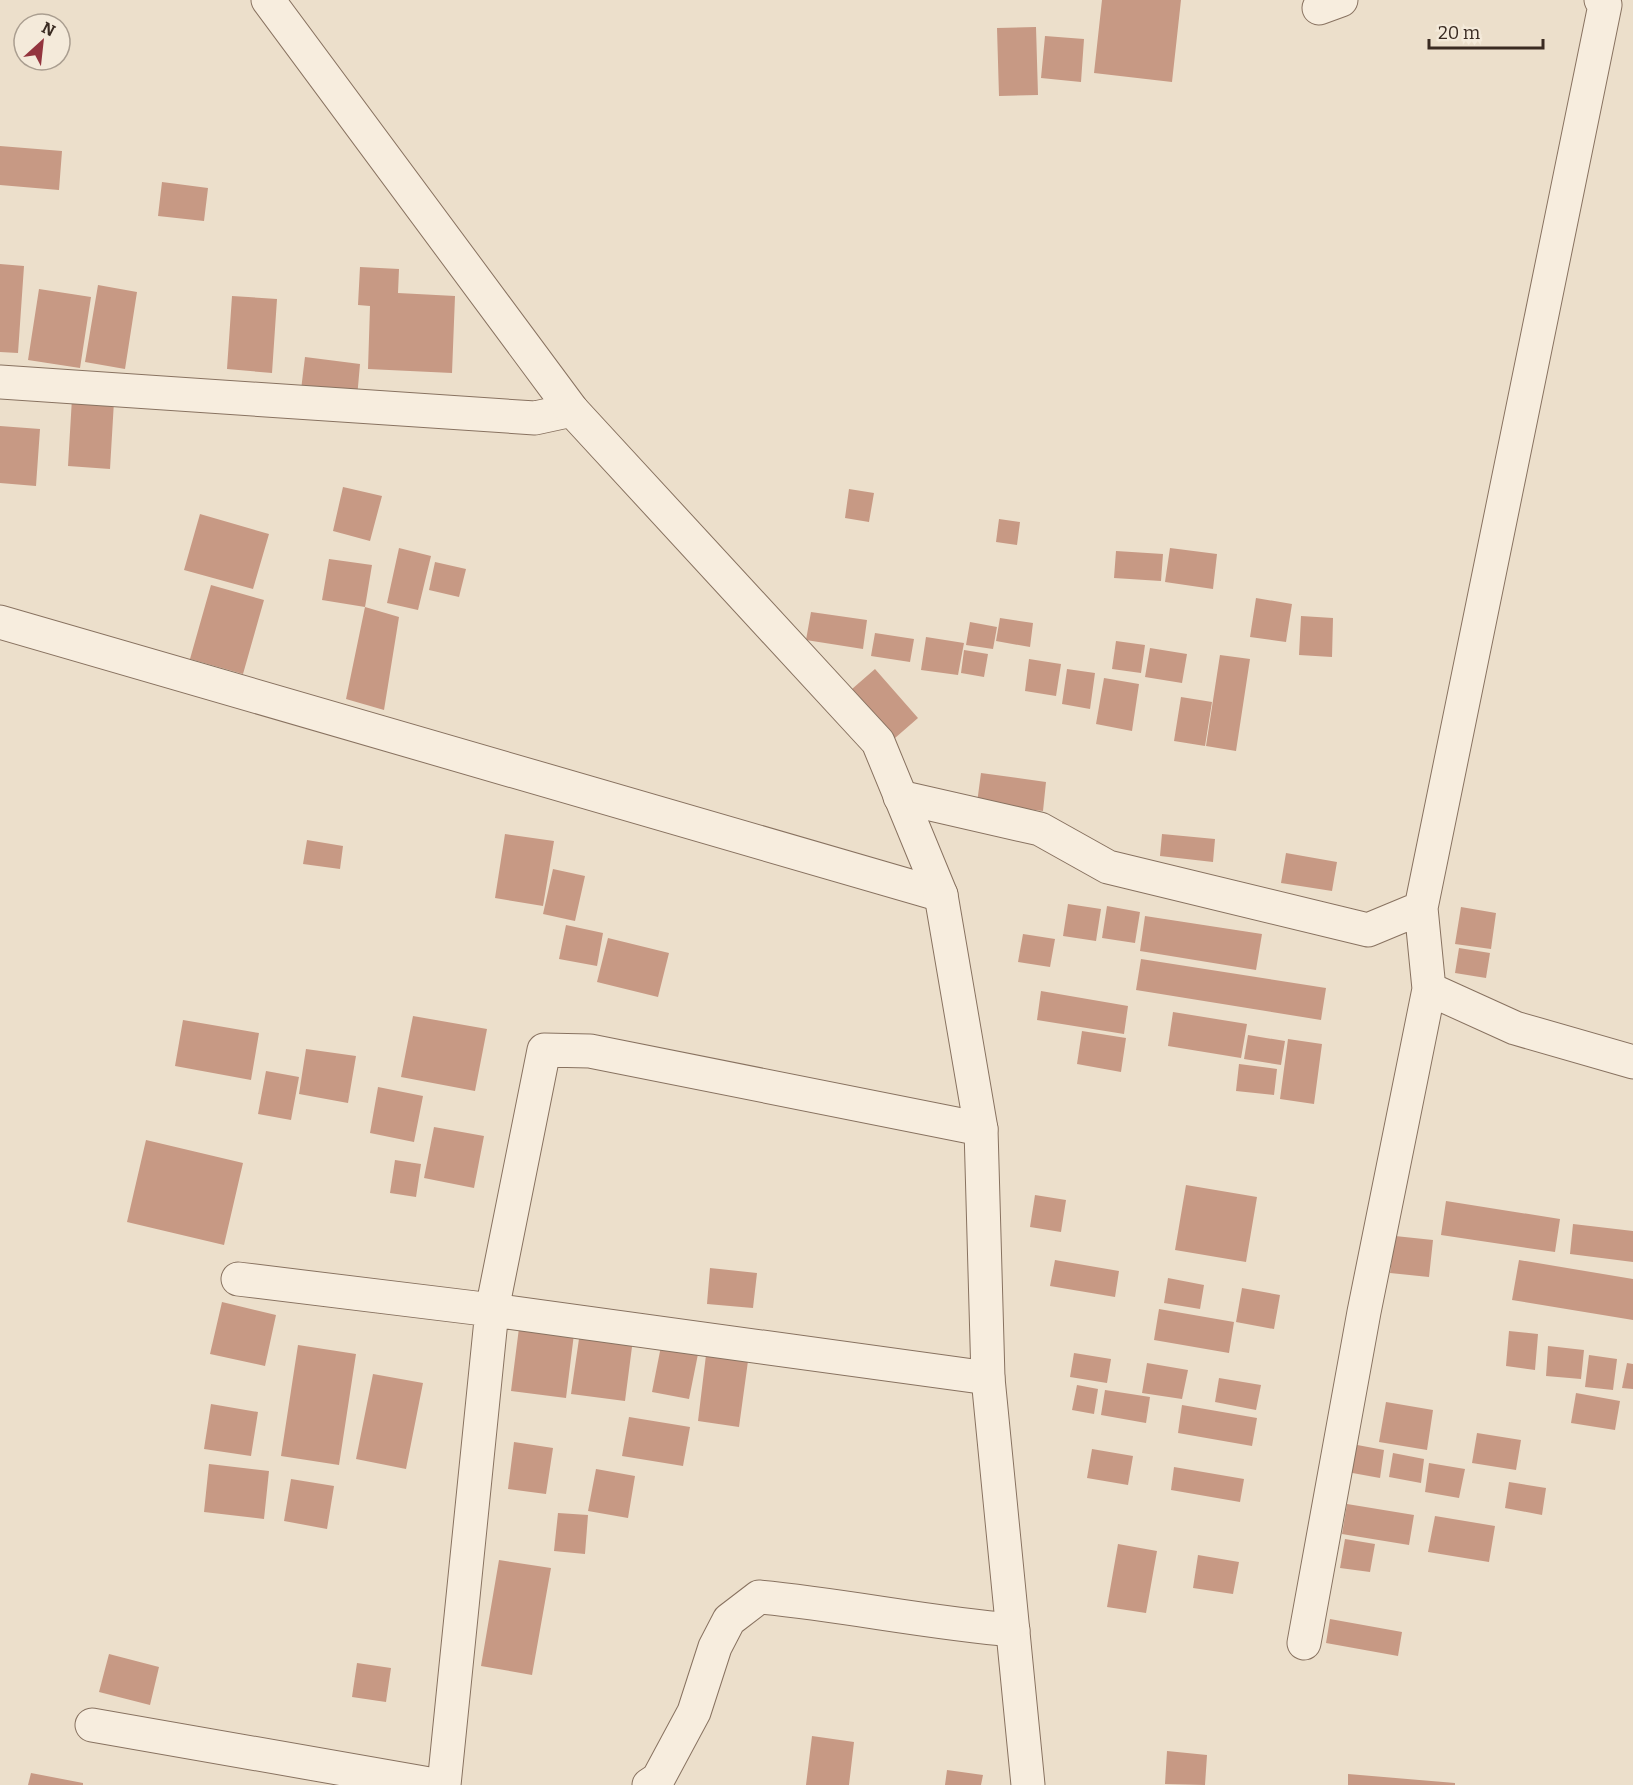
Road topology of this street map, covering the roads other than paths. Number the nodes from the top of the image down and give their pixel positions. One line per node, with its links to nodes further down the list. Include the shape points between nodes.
1 (268, 0): 4 (street)
2 (1601, 0): 8 (street, via 1605,5)
3 (0, 382): 4 (street, via 535,418)
4 (572, 410): 6 (street, via 878,742)
5 (0, 622): 7 (street)
6 (900, 797): 7 (street); 8 (street, via 1040,829 1108,867 1368,930)
7 (941, 895): 11 (street)
8 (1421, 908): 9 (street)
9 (1429, 989): 10 (street, via 1515,1028); 16 (street, via 1364,1312)
10 (1633, 1062)
11 (981, 1129): 13 (street, via 590,1051 544,1050); 14 (street)
12 (238, 1279): 13 (street)
13 (492, 1310): 14 (street); 19 (street)
14 (988, 1378): 15 (street)
15 (1013, 1630): 20 (street, via 943,1624 832,1604 759,1597 729,1620 715,1647 694,1712 658,1779); 21 (street)
16 (1304, 1643)
17 (92, 1725): 18 (street)
18 (435, 1785)
19 (444, 1785)
20 (649, 1785)
21 (1028, 1785)

